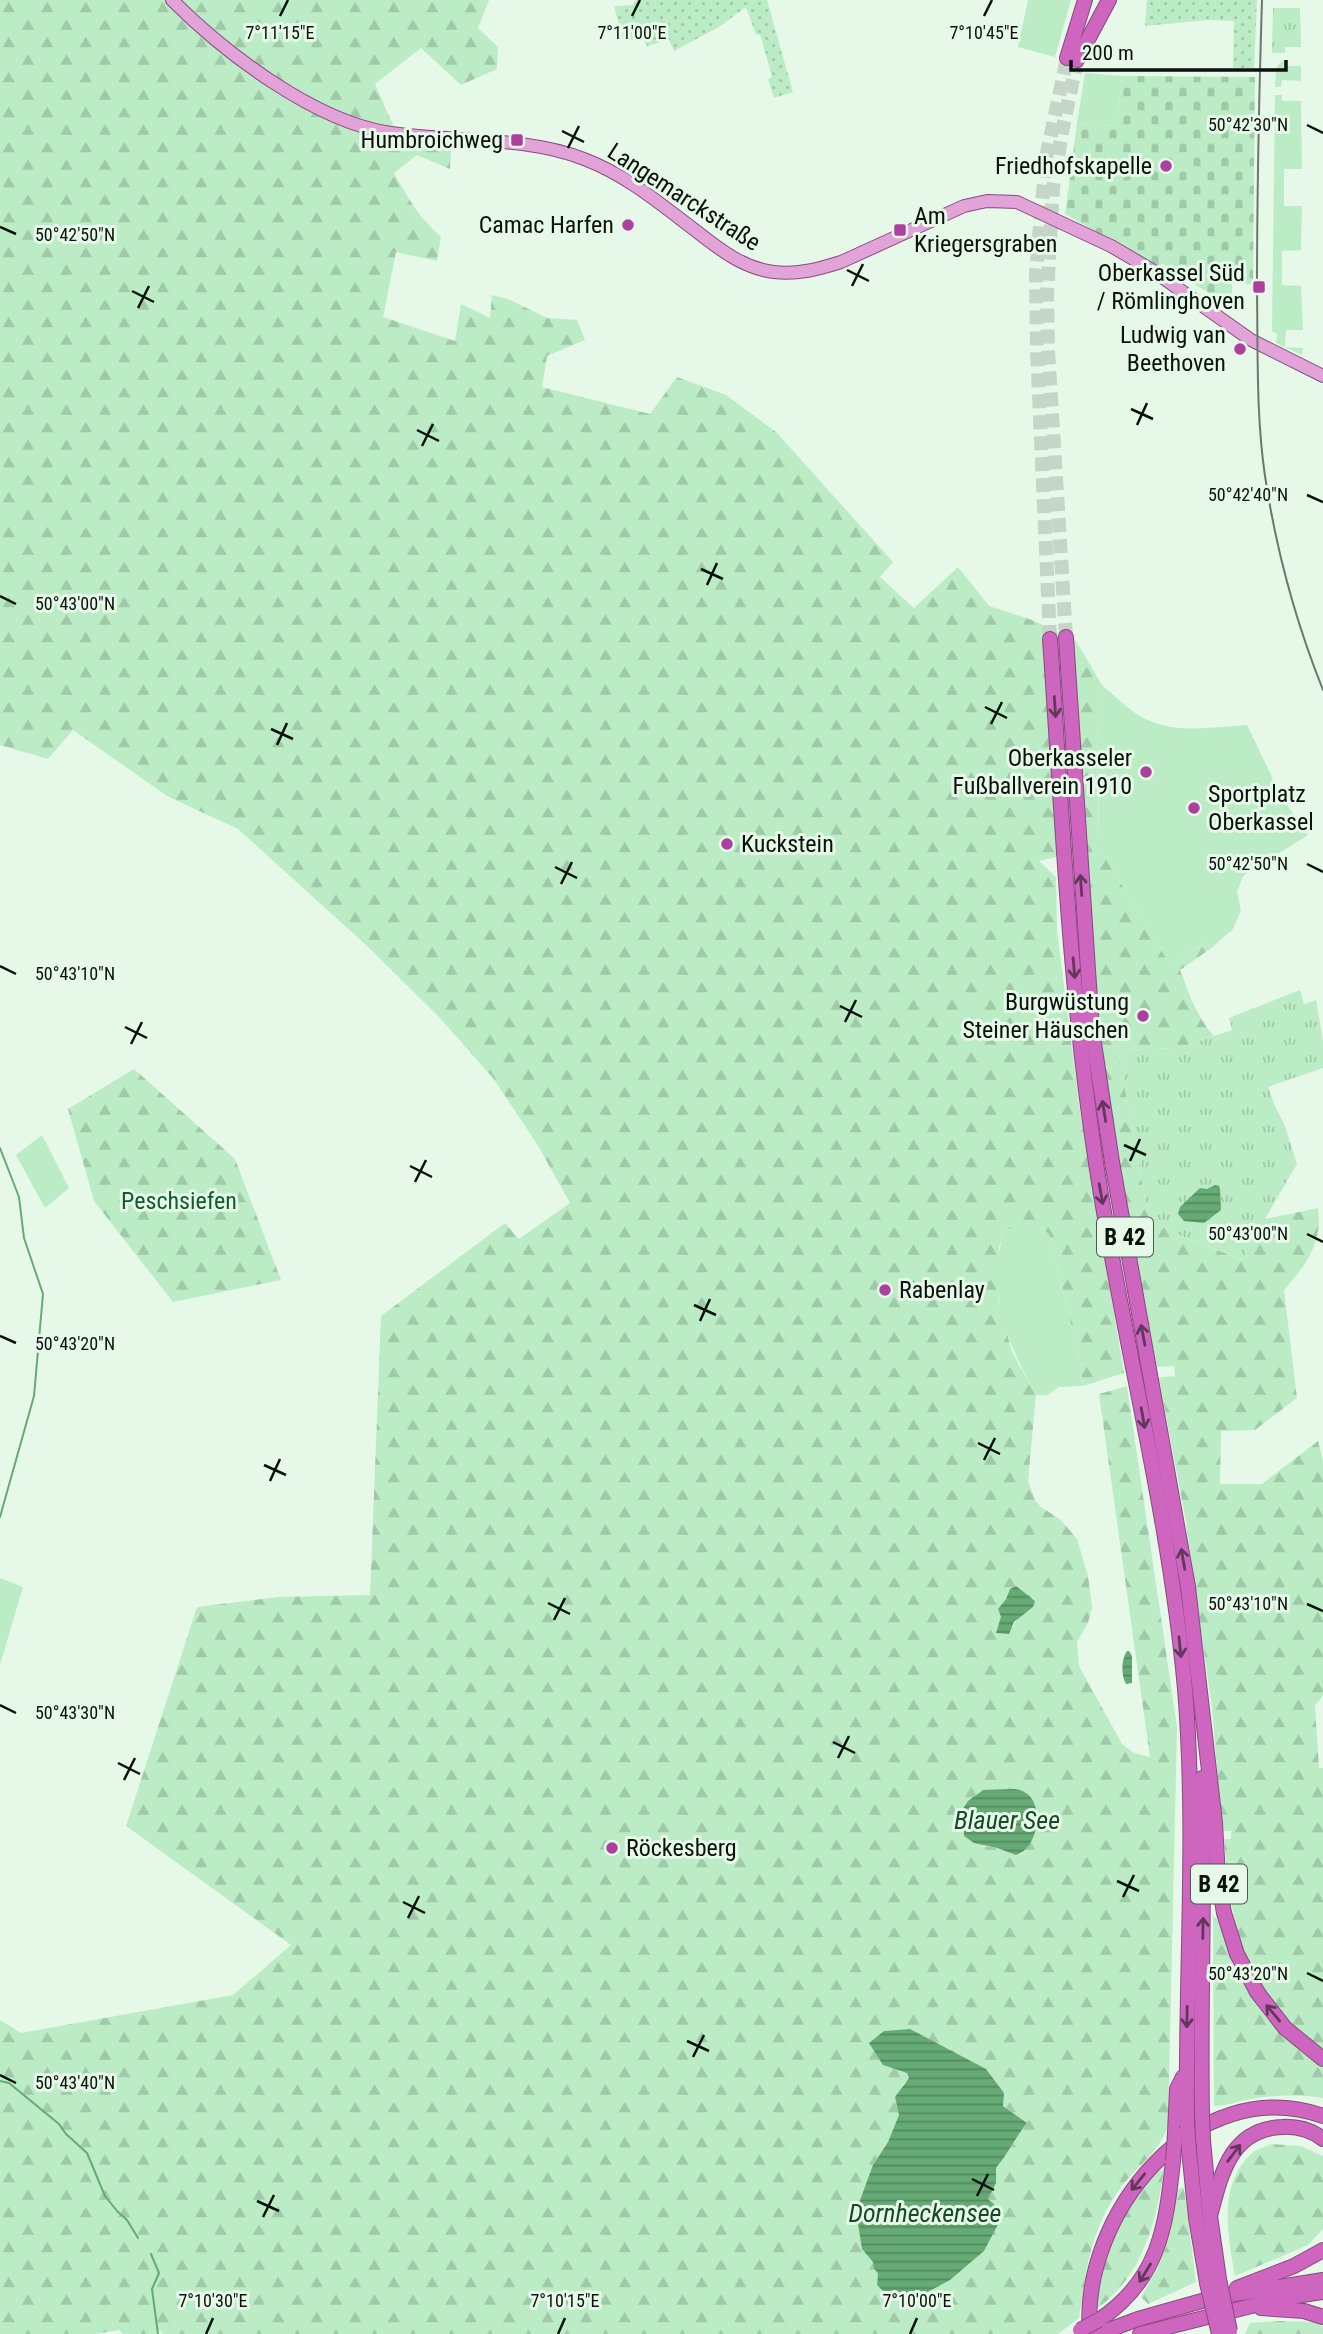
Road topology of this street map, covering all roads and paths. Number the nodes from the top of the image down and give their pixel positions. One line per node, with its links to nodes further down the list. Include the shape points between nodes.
1 (172, 0): 7 (main road, Langemarckstraße, via 268,79 317,108 388,132 541,147 586,159 629,181 732,257 762,270 812,271 964,206 1017,202 1111,246 1251,340)
2 (1075, 0): 6 (highway, via 1067,31)
3 (1084, 0): 6 (highway)
4 (1097, 0): 6 (highway)
5 (1109, 0): 6 (highway)
6 (1072, 59)
7 (1323, 376)
8 (1066, 638): 10 (highway, B 42, one-way to 8, via 1188,1587 1092,1030)
9 (1050, 639): 13 (highway, B 42, one-way to 13, via 1083,1071 1113,1267 1174,1591 1188,1741 1186,2069 1177,2089)
10 (1198, 1675): 11 (highway, B 42, one-way to 10, via 1285,2028 1266,2004 1249,1980 1232,1941 1218,1877); 15 (highway, B 42, one-way to 10, bridge, via 1204,1840)
11 (1323, 2059)
12 (1323, 2116): 24 (highway, one-way to 24, via 1281,2108 1232,2115 1194,2133 1153,2164 1128,2194 1100,2251)
13 (1181, 2129): 15 (highway, bridge); 23 (highway, one-way to 23, bridge, via 1154,2258 1135,2289)
14 (1323, 2139): 15 (highway, one-way to 14, via 1224,2167 1248,2137 1287,2127)
15 (1203, 2217): 25 (highway, bridge)
16 (1323, 2250): 19 (highway)
17 (1323, 2280): 19 (highway)
18 (1323, 2292): 20 (highway)
19 (1216, 2297): 23 (highway)
20 (1246, 2307): 21 (highway); 22 (highway)
21 (1323, 2316)
22 (1172, 2325): 26 (highway); 27 (highway)
23 (1099, 2329): 24 (highway, bridge)
24 (1081, 2333)
25 (1227, 2333)
26 (1140, 2334)
27 (1157, 2334)

